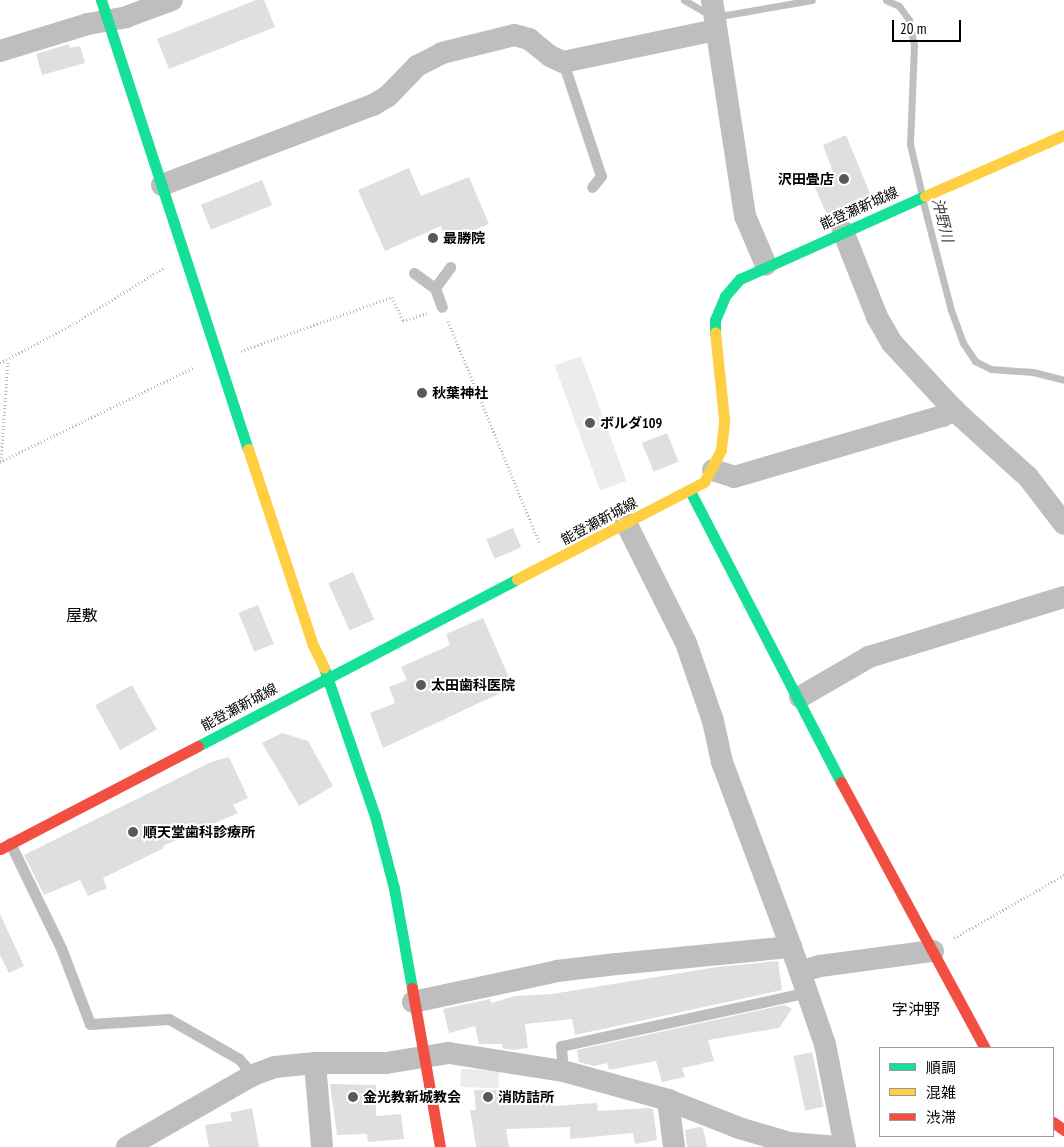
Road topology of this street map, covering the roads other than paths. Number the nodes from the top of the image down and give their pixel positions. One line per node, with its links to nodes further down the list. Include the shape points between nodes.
1 (172, 0): 3 (street)
2 (712, 0): 4 (street)
3 (104, 10): 5 (street); 8 (street)
4 (716, 30): 6 (street); 11 (street, via 745,216)
5 (0, 51)
6 (563, 62): 8 (street, via 529,39 514,34 442,53 417,66 388,96 373,105); 9 (lane, via 601,176)
7 (1064, 135): 10 (street, 能登瀬新城線)
8 (162, 185): 22 (street, via 313,645)
9 (592, 187)
10 (843, 231): 11 (street, 能登瀬新城線); 16 (street, via 877,317 892,343)
11 (766, 265): 17 (street, 能登瀬新城線, via 740,279 725,296 715,320 715,353 724,419 722,450)
12 (450, 267): 14 (lane)
13 (414, 273): 14 (lane)
14 (435, 288): 15 (lane)
15 (442, 308)
16 (954, 410): 17 (street, via 943,416 734,477); 20 (street, via 1028,477)
17 (713, 470): 18 (street, 能登瀬新城線, via 704,482)
18 (690, 490): 19 (street, 能登瀬新城線); 23 (street)
19 (626, 524): 22 (street, 能登瀬新城線); 25 (street, via 686,642 713,721 725,770)
20 (1064, 524)
21 (1064, 597): 23 (street, via 869,657)
22 (329, 677): 24 (street, 能登瀬新城線); 28 (street, via 376,816 392,879)
23 (800, 697): 26 (street, via 860,818)
24 (5, 846): 33 (lane, via 61,948 90,1024 169,1018 239,1059)
25 (791, 947): 27 (street); 28 (street, via 557,971)
26 (934, 951): 27 (street, via 820,966); 29 (street)
27 (803, 982): 32 (lane, via 561,1046); 40 (street, via 826,1044)
28 (413, 1002): 30 (street)
29 (984, 1047)
30 (423, 1056): 31 (street, via 386,1063); 32 (street, via 449,1053); 37 (street)
31 (315, 1063): 33 (street, via 275,1067); 36 (street)
32 (562, 1071): 34 (street)
33 (253, 1075): 35 (street)
34 (668, 1100): 38 (street); 39 (street, via 739,1128 790,1143)
35 (127, 1147)
36 (322, 1147)
37 (440, 1147)
38 (674, 1147)
39 (838, 1147)
40 (845, 1147)

